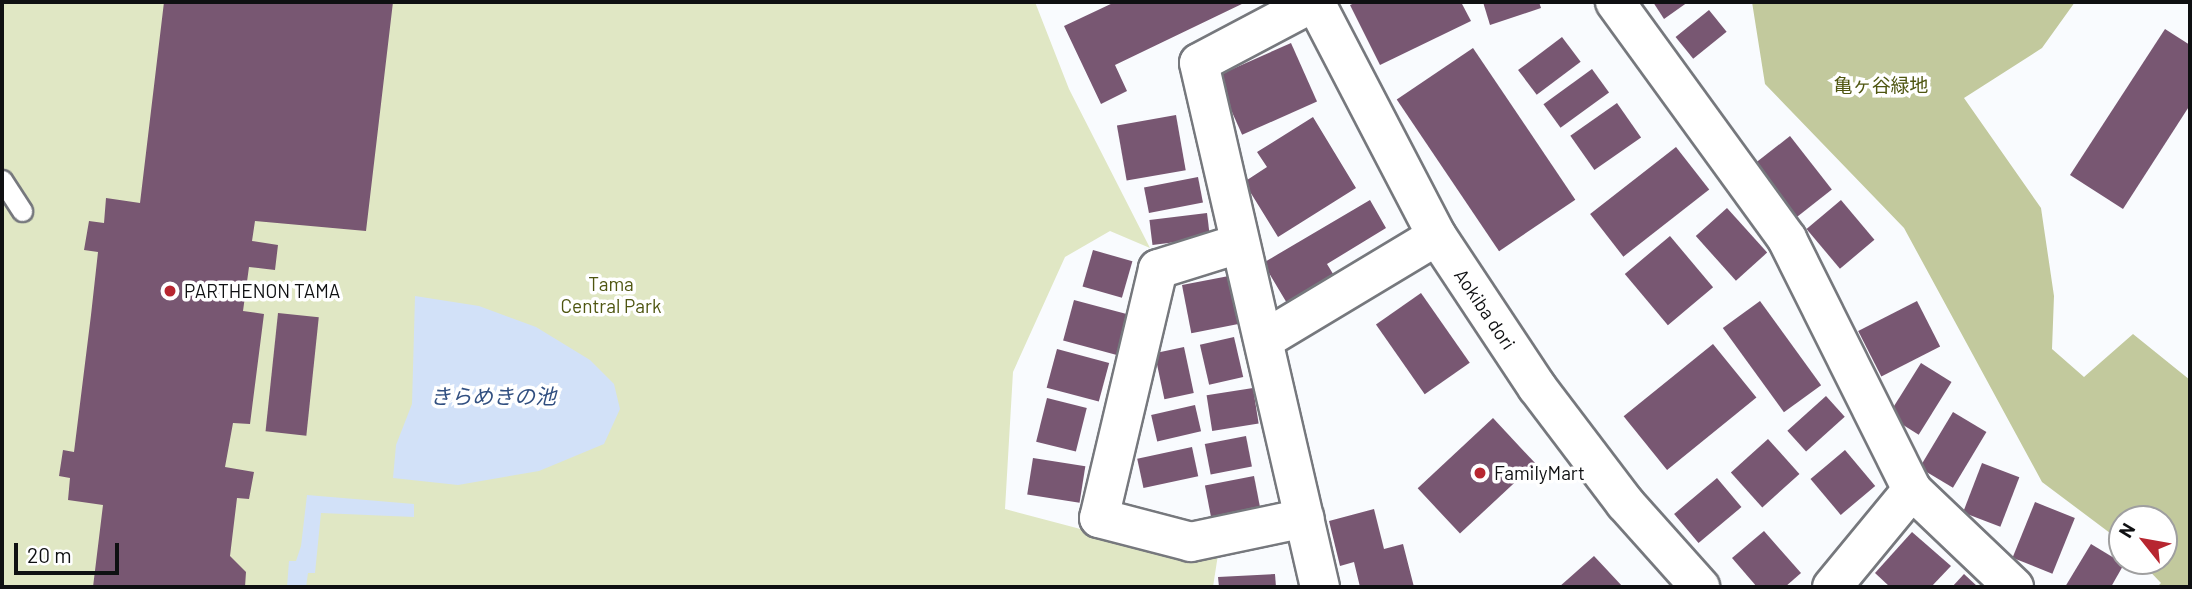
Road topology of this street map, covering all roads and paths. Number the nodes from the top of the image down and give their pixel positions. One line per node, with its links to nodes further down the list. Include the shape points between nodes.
1 (1315, 2): 5 (street, Aokiba dori); 6 (street, via 1199,63)
2 (1615, 2): 8 (street, via 1787,239)
3 (2, 180): 4 (lane)
4 (22, 211)
5 (1437, 236): 7 (street); 11 (street, Aokiba dori, via 1537,387 1625,503)
6 (1238, 244): 7 (street); 9 (street, via 1158,269 1099,518 1191,542)
7 (1267, 338): 9 (street)
8 (1912, 490): 12 (street); 13 (street)
9 (1306, 518): 10 (street)
10 (1320, 587)
11 (1700, 587)
12 (1832, 587)
13 (2014, 587)

